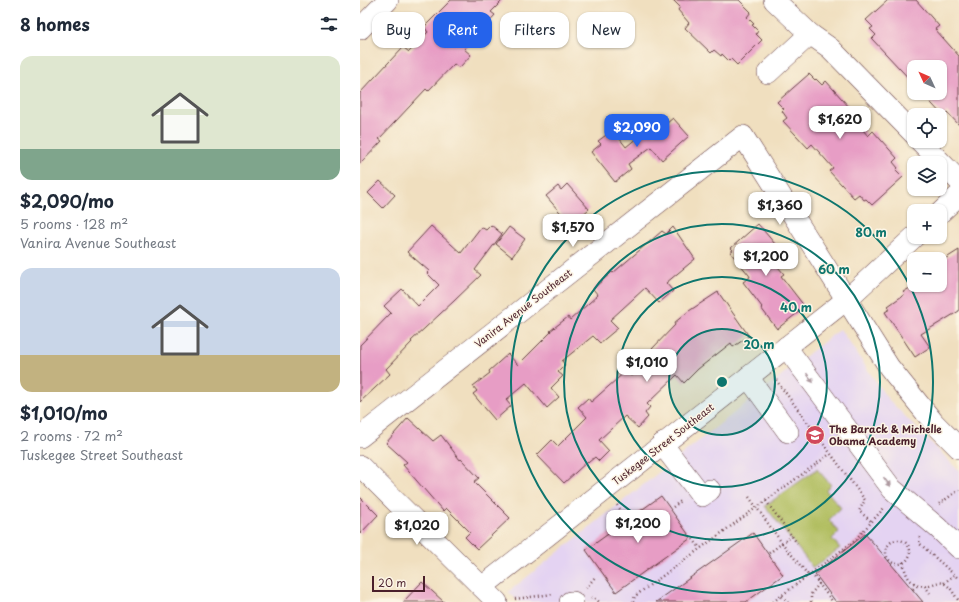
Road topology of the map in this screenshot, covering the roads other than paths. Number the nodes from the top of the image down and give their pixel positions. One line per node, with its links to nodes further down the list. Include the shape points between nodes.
1 (388, 0): 3 (street)
2 (774, 0): 4 (street)
3 (360, 29)
4 (810, 34): 5 (street); 6 (street, via 830,48)
5 (768, 72)
6 (907, 127)
7 (927, 148): 8 (street)
8 (959, 181)
9 (959, 195): 10 (street)
10 (947, 206)
11 (907, 243): 12 (street, Tuskegee Street Southeast)
12 (846, 300): 13 (street, Tuskegee Street Southeast); 16 (street, Vanira Avenue Southeast, via 743,136); 18 (street, via 889,367 934,423)
13 (786, 346): 14 (street, Tuskegee Street Southeast); 21 (street, one-way to 21, via 892,489)
14 (748, 377): 15 (street); 17 (street, Tuskegee Street Southeast)
15 (788, 432)
16 (360, 437)
17 (662, 444): 20 (street, via 702,496); 22 (street, Tuskegee Street Southeast)
18 (959, 448)
19 (360, 466): 22 (street)
20 (710, 490)
21 (959, 548)
22 (482, 587): 23 (street)
23 (497, 602)

